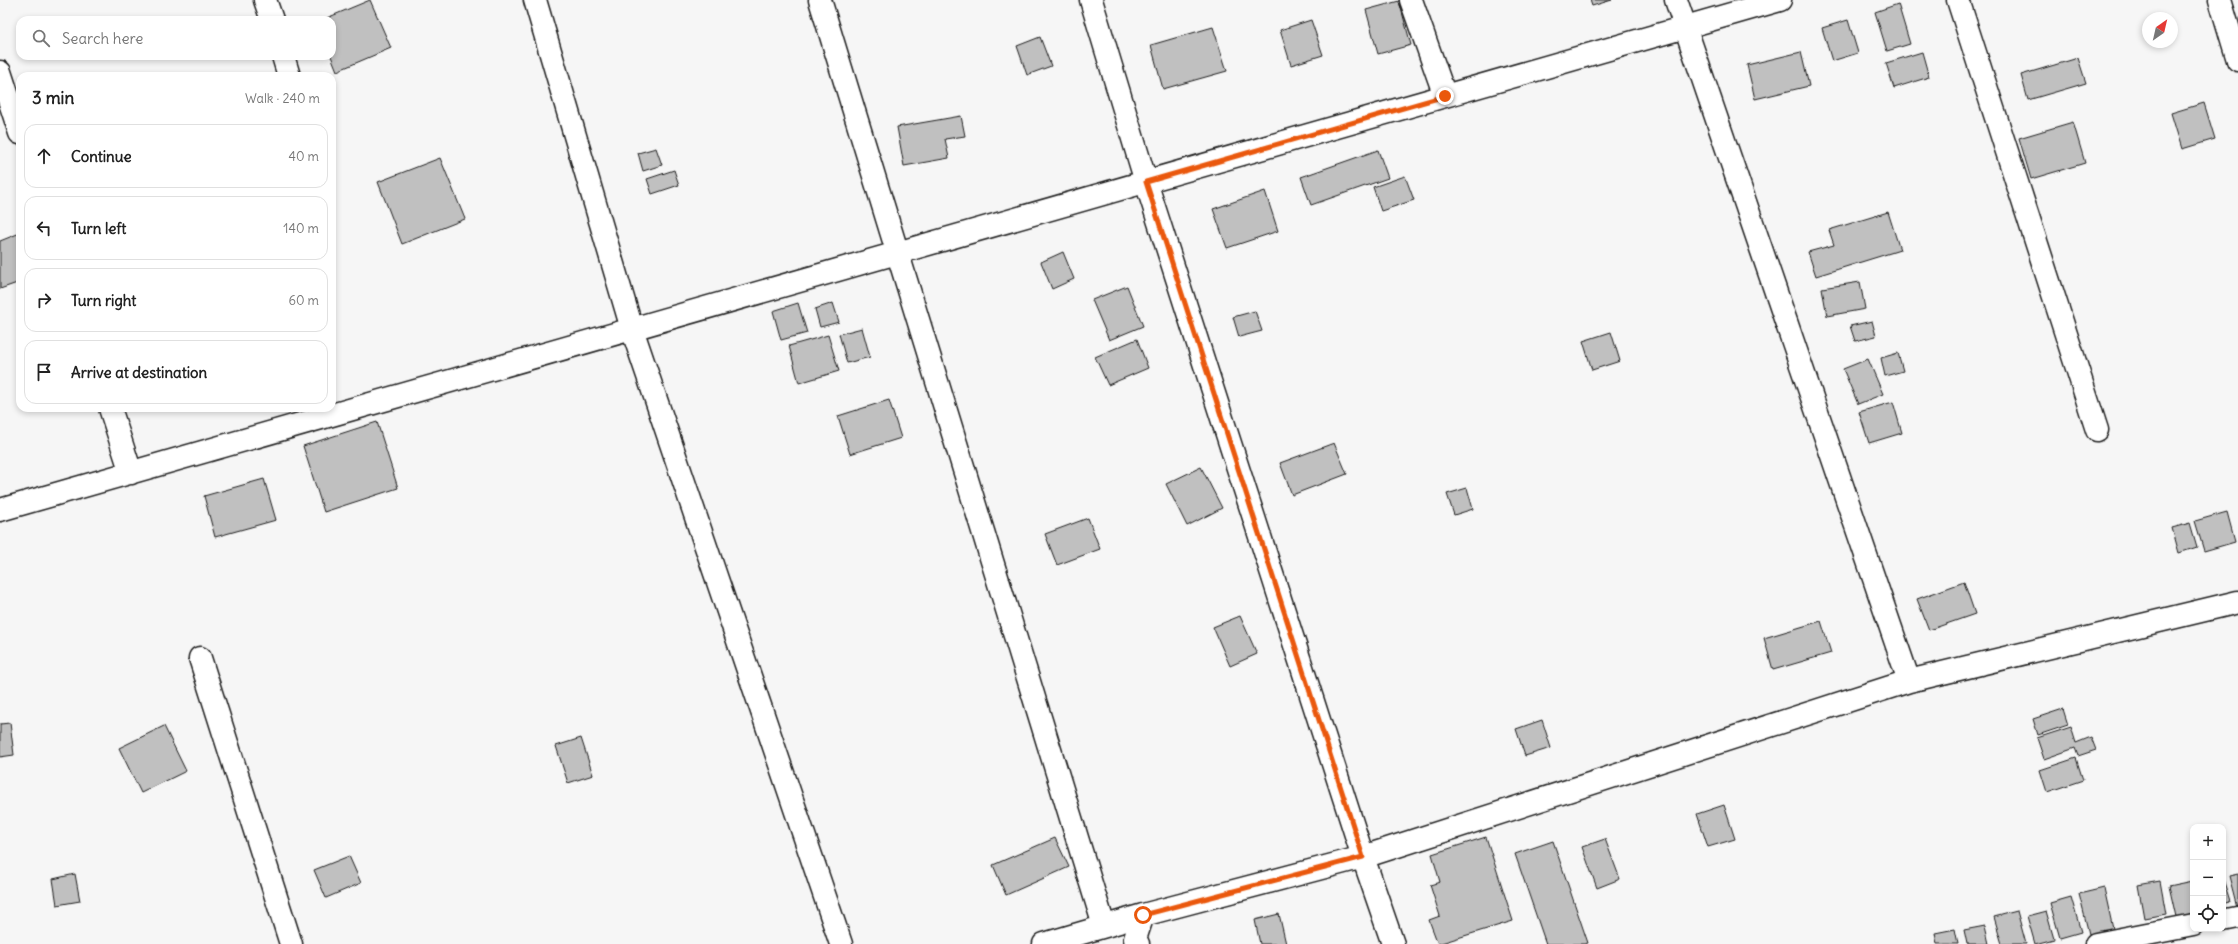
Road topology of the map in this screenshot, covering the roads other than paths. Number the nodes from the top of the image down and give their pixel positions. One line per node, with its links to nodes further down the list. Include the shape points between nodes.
1 (265, 0): 10 (street)
2 (536, 0): 20 (street)
3 (820, 0): 19 (street)
4 (1091, 0): 18 (street)
5 (1411, 0): 16 (street)
6 (1676, 0): 11 (street)
7 (1780, 0): 11 (street)
8 (1958, 0): 22 (street)
9 (2220, 0): 13 (street)
10 (271, 16)
11 (1685, 27): 16 (street); 27 (street)
12 (284, 60): 15 (street)
13 (2238, 60)
14 (0, 72): 17 (street)
15 (288, 72)
16 (1445, 96): 18 (street)
17 (16, 121)
18 (1146, 182): 19 (street); 28 (street)
19 (899, 253): 20 (street); 32 (street)
20 (632, 329): 23 (street); 35 (street)
21 (111, 412): 23 (street)
22 (2097, 430)
23 (131, 473): 24 (street)
24 (0, 510)
25 (2238, 602): 27 (street)
26 (200, 658): 34 (street)
27 (1909, 681): 28 (street)
28 (1363, 857): 29 (street); 38 (street)
29 (1143, 915): 32 (street); 37 (street, via 1135,939)
30 (2238, 917): 31 (street)
31 (2226, 919)
32 (1104, 926): 36 (street)
33 (2190, 926): 39 (street)
34 (292, 944)
35 (841, 944)
36 (1044, 944)
37 (1138, 944)
38 (1393, 944)
39 (2096, 944)

